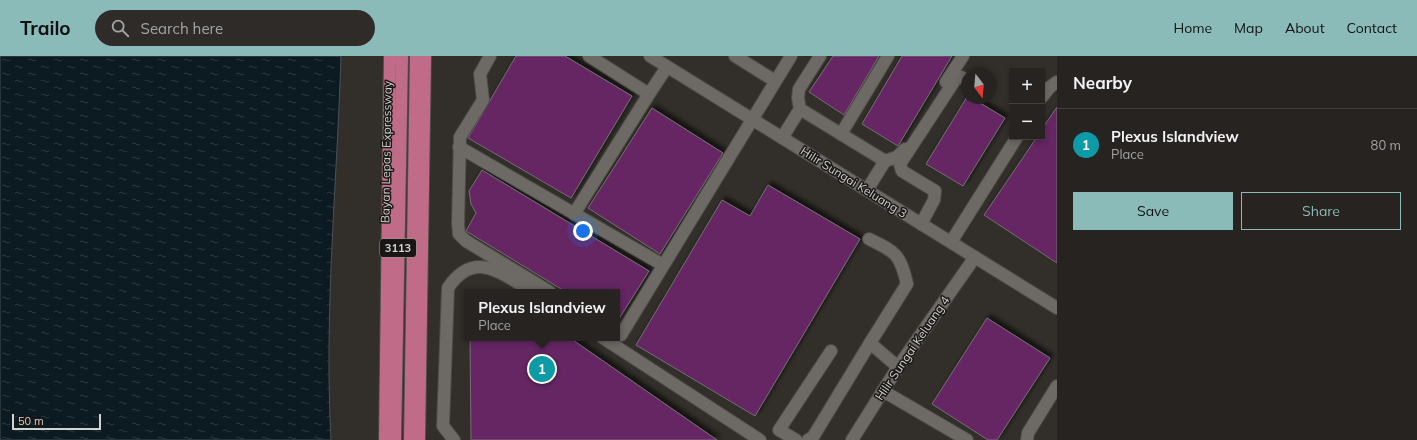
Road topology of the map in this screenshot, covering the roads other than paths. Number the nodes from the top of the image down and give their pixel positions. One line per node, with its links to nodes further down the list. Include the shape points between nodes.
1 (390, 56): 43 (highway, 3113)
2 (402, 56): 44 (highway, Bayan Lepas Expressway / 3113)
3 (416, 56): 45 (highway, 3113)
4 (425, 56): 46 (highway, 3113)
5 (490, 56): 24 (street, via 480,74 483,100 460,137)
6 (589, 56): 18 (street)
7 (650, 56): 13 (street, Hilir Sungai Keluang 3)
8 (735, 56): 15 (street)
9 (791, 56): 15 (street)
10 (820, 56): 19 (street, via 798,89)
11 (888, 56): 21 (street)
12 (963, 56): 25 (street, via 902,152)
13 (667, 67): 18 (street); 20 (street, Hilir Sungai Keluang 3)
14 (961, 77): 28 (street, via 957,77 900,164 902,171 935,191 934,200)
15 (775, 81): 20 (street)
16 (1057, 82): 17 (street)
17 (1045, 93)
18 (649, 94): 27 (street)
19 (800, 109): 21 (street); 22 (street)
20 (752, 119): 22 (street, Hilir Sungai Keluang 3); 32 (street)
21 (841, 134): 25 (street)
22 (782, 138): 26 (street, Hilir Sungai Keluang 3)
23 (1015, 140): 30 (street)
24 (459, 147): 27 (street); 34 (street, via 459,234 466,241)
25 (885, 161): 26 (street)
26 (867, 190): 28 (street, Hilir Sungai Keluang 3)
27 (574, 214): 32 (street)
28 (920, 224): 30 (street, Hilir Sungai Keluang 3)
29 (869, 239): 38 (street, via 892,250 902,266 907,284)
30 (951, 242): 31 (street, Hilir Sungai Keluang 3)
31 (974, 257): 35 (street, Hilir Sungai Keluang 3); 40 (street, Hilir Sungai Keluang 4)
32 (662, 265): 36 (street)
33 (527, 289): 47 (street, via 497,270 481,267 465,270 456,276 448,288 442,426)
34 (545, 289)
35 (1057, 308)
36 (620, 332)
37 (608, 341): 48 (street)
38 (870, 343): 40 (street); 50 (street, via 813,437)
39 (831, 351): 49 (street, via 779,430)
40 (898, 367): 42 (street, Hilir Sungai Keluang 4)
41 (1057, 386): 53 (street, via 1028,433)
42 (883, 391): 51 (street, Hilir Sungai Keluang 4); 52 (street)
43 (384, 440)
44 (395, 440)
45 (410, 440)
46 (419, 440)
47 (454, 440)
48 (760, 440)
49 (796, 440)
50 (808, 440)
51 (852, 440)
52 (967, 440)
53 (1028, 440)

